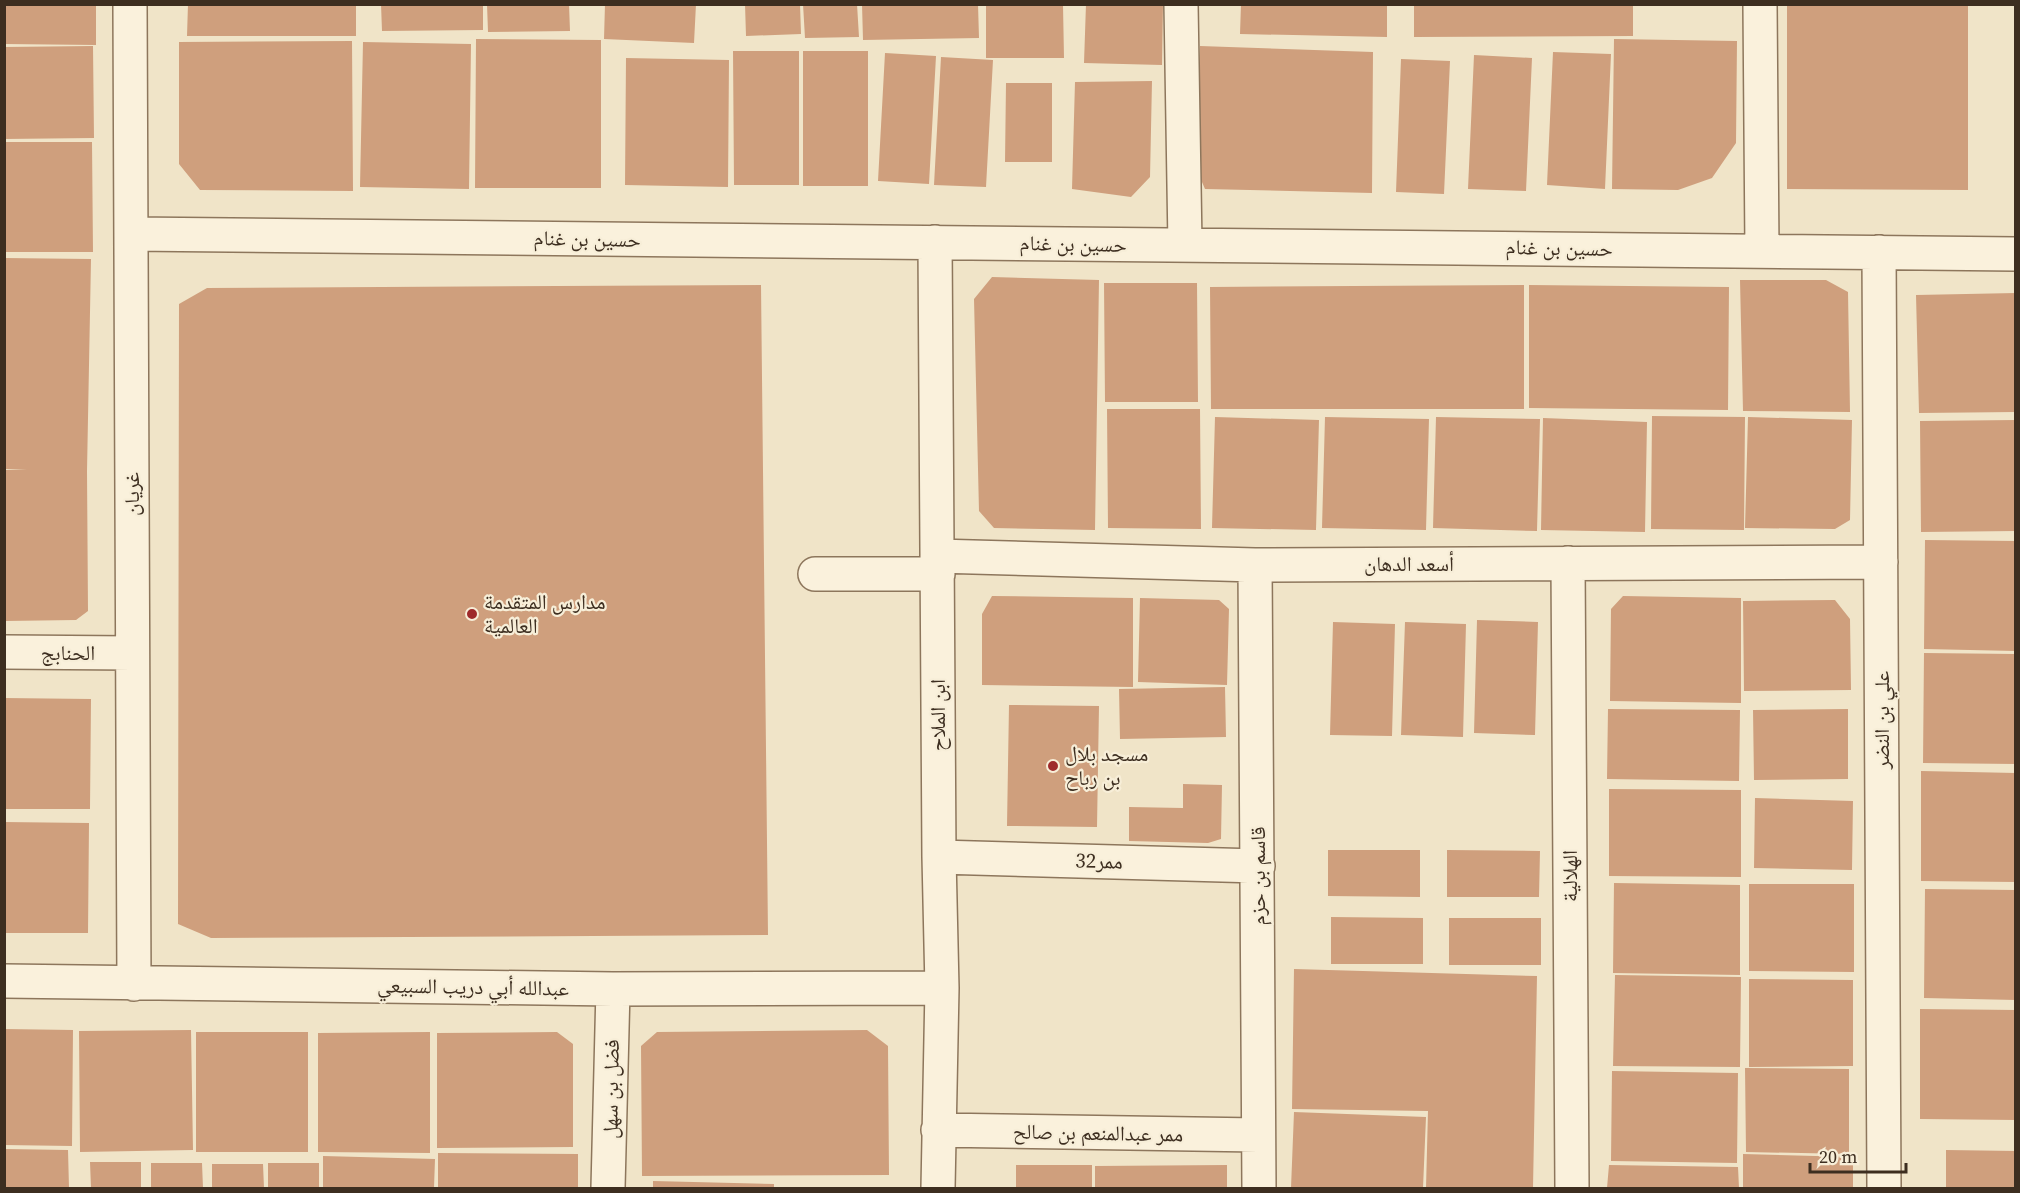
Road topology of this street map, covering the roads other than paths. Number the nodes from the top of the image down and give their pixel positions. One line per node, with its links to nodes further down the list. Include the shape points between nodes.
1 (130, 4): 4 (street, غريان)
2 (1181, 4): 6 (street)
3 (1760, 4): 7 (street)
4 (131, 234): 5 (street, حسين بن غنام); 16 (street, غريان)
5 (935, 242): 6 (street, حسين بن غنام); 13 (street, ابن الملاح)
6 (1185, 245): 7 (street, حسين بن غنام)
7 (1762, 250): 8 (street, حسين بن غنام)
8 (1880, 252): 9 (street, حسين بن غنام); 10 (street, علي بن النضر)
9 (2016, 254)
10 (1881, 562): 11 (street, أسعد الدهان); 29 (street, علي بن النضر)
11 (1568, 563): 12 (street, أسعد الدهان); 28 (street, الهلالية)
12 (1255, 564): 13 (street, أسعد الدهان); 18 (street, قاسم بن حزم)
13 (938, 565): 14 (street, أسعد الدهان); 17 (street, ابن الملاح)
14 (815, 574)
15 (4, 652): 16 (street, الحنابج)
16 (132, 653): 20 (street, غريان)
17 (939, 857): 18 (street, ممر32); 22 (street, ابن الملاح)
18 (1258, 866): 24 (street, قاسم بن حزم)
19 (4, 981): 20 (street, عبدالله أبي دريب السبيعي)
20 (134, 984): 21 (street, عبدالله أبي دريب السبيعي)
21 (613, 988): 22 (street, عبدالله أبي دريب السبيعي); 25 (street, فضل بن سهل)
22 (942, 988): 23 (street, ابن الملاح)
23 (938, 1130): 24 (street, ممر عبدالمنعم بن صالح); 26 (street, ابن الملاح)
24 (1258, 1135): 27 (street, قاسم بن حزم)
25 (608, 1188)
26 (938, 1188)
27 (1259, 1188)
28 (1572, 1188)
29 (1884, 1188)

